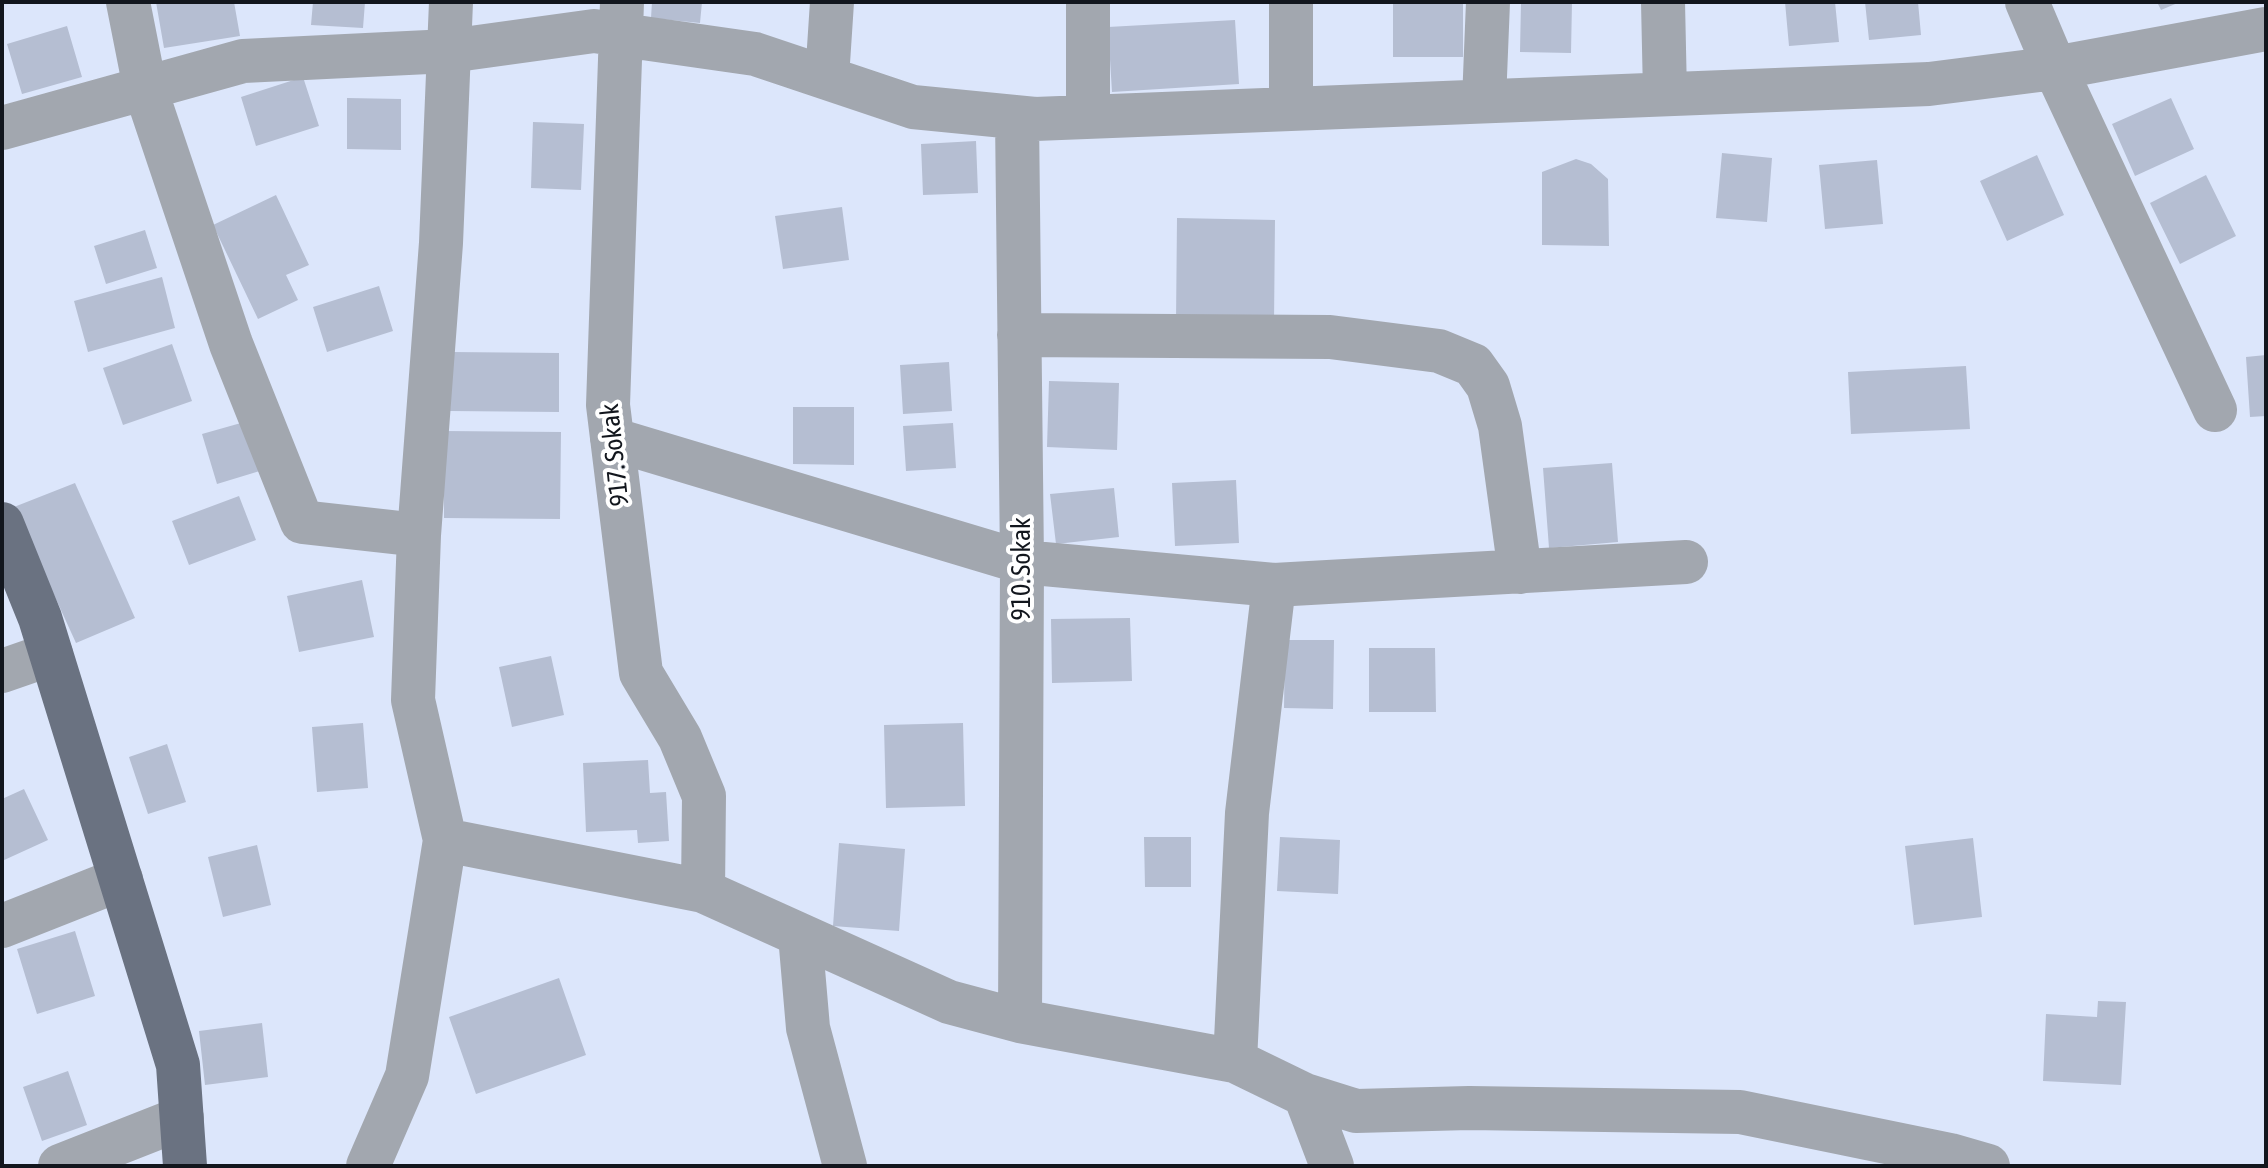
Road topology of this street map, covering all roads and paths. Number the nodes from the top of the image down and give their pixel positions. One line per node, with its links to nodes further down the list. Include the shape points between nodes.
1 (128, 2): 14 (street)
2 (451, 2): 11 (street)
3 (832, 2): 13 (street)
4 (1088, 2): 19 (street)
5 (1291, 2): 17 (street)
6 (1488, 2): 16 (street)
7 (1663, 2): 15 (street)
8 (2027, 2): 12 (street)
9 (621, 18): 11 (street, via 594,31); 13 (street); 23 (street, 917. Sokak, via 608,405)
10 (2266, 29): 12 (street)
11 (449, 51): 14 (street, via 243,61); 25 (street)
12 (2055, 68): 15 (street, via 1929,84); 22 (street)
13 (827, 78): 18 (street, via 913,107)
14 (145, 88): 20 (street); 25 (street, via 231,344 302,522)
15 (1665, 94): 16 (street)
16 (1484, 101): 17 (street)
17 (1291, 109): 19 (street)
18 (1017, 117): 19 (street); 21 (street, 910. Sokak)
19 (1088, 117)
20 (2, 128)
21 (1019, 335): 26 (street, 910. Sokak); 28 (street, via 1330,337 1439,351 1473,365 1488,386 1500,426)
22 (2215, 410)
23 (612, 439): 26 (street); 34 (street, 917. Sokak, via 641,673 680,738 704,796)
24 (2, 524): 30 (main road)
25 (419, 535): 32 (street, via 413,700)
26 (1022, 562): 29 (street); 37 (street, 910. Sokak)
27 (1686, 562): 28 (street)
28 (1520, 572): 29 (street)
29 (1274, 585): 38 (street, via 1247,813)
30 (51, 654): 31 (street); 33 (main road)
31 (2, 671)
32 (445, 840): 34 (street); 43 (street, via 407,1076)
33 (121, 879): 35 (street); 40 (main road, via 178,1065)
34 (703, 891): 36 (street)
35 (2, 926)
36 (800, 935): 37 (street, via 949,1002); 44 (street, via 808,1028)
37 (1020, 1021): 38 (street)
38 (1235, 1061): 39 (street)
39 (1305, 1095): 45 (street); 46 (street, via 1356,1111 1740,1112)
40 (182, 1118): 41 (street); 42 (main road)
41 (60, 1166)
42 (185, 1166)
43 (368, 1166)
44 (845, 1166)
45 (1332, 1166)
46 (1988, 1166)

